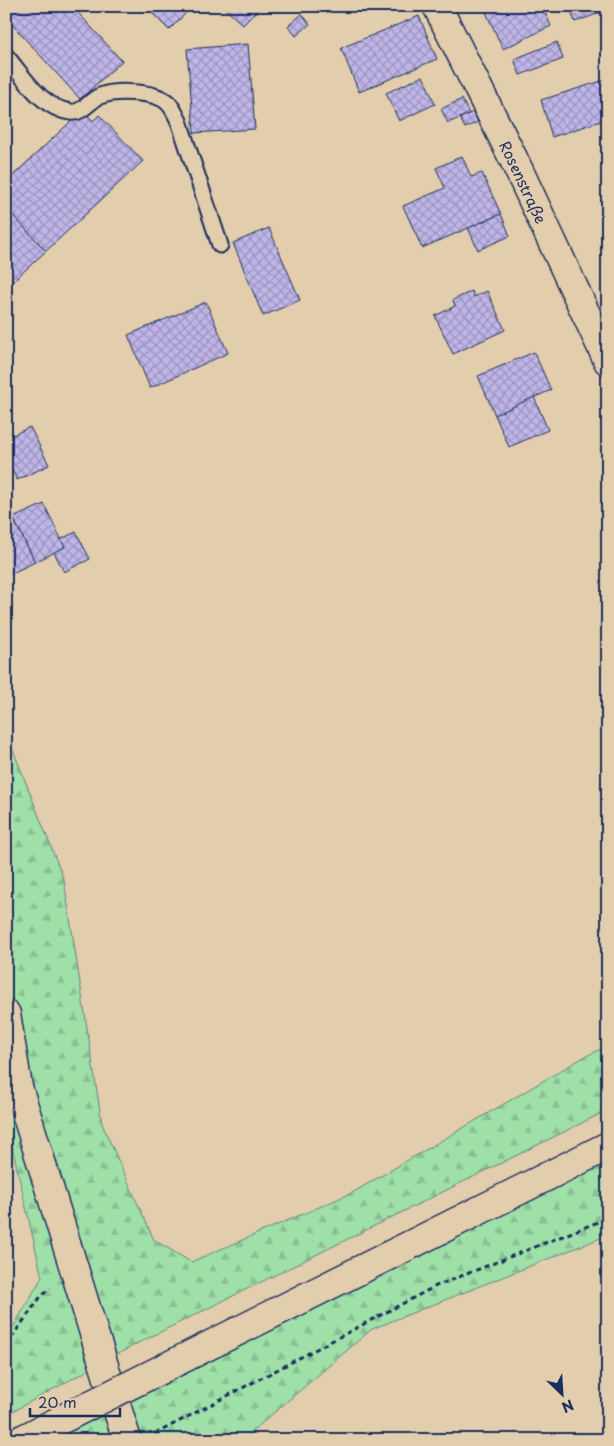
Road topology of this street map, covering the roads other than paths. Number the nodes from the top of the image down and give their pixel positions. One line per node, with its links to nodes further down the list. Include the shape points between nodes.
1 (437, 6): 4 (street, Rosenstraße, via 514,160)
2 (6, 56): 3 (lane, via 43,99 70,112 78,112 98,97 114,93 143,93 168,103 179,121)
3 (220, 245)
4 (608, 361)
5 (6, 1014): 7 (street, via 18,1088 73,1266)
6 (608, 1146): 8 (street, bridge)
7 (140, 1438)
8 (21, 1440)

